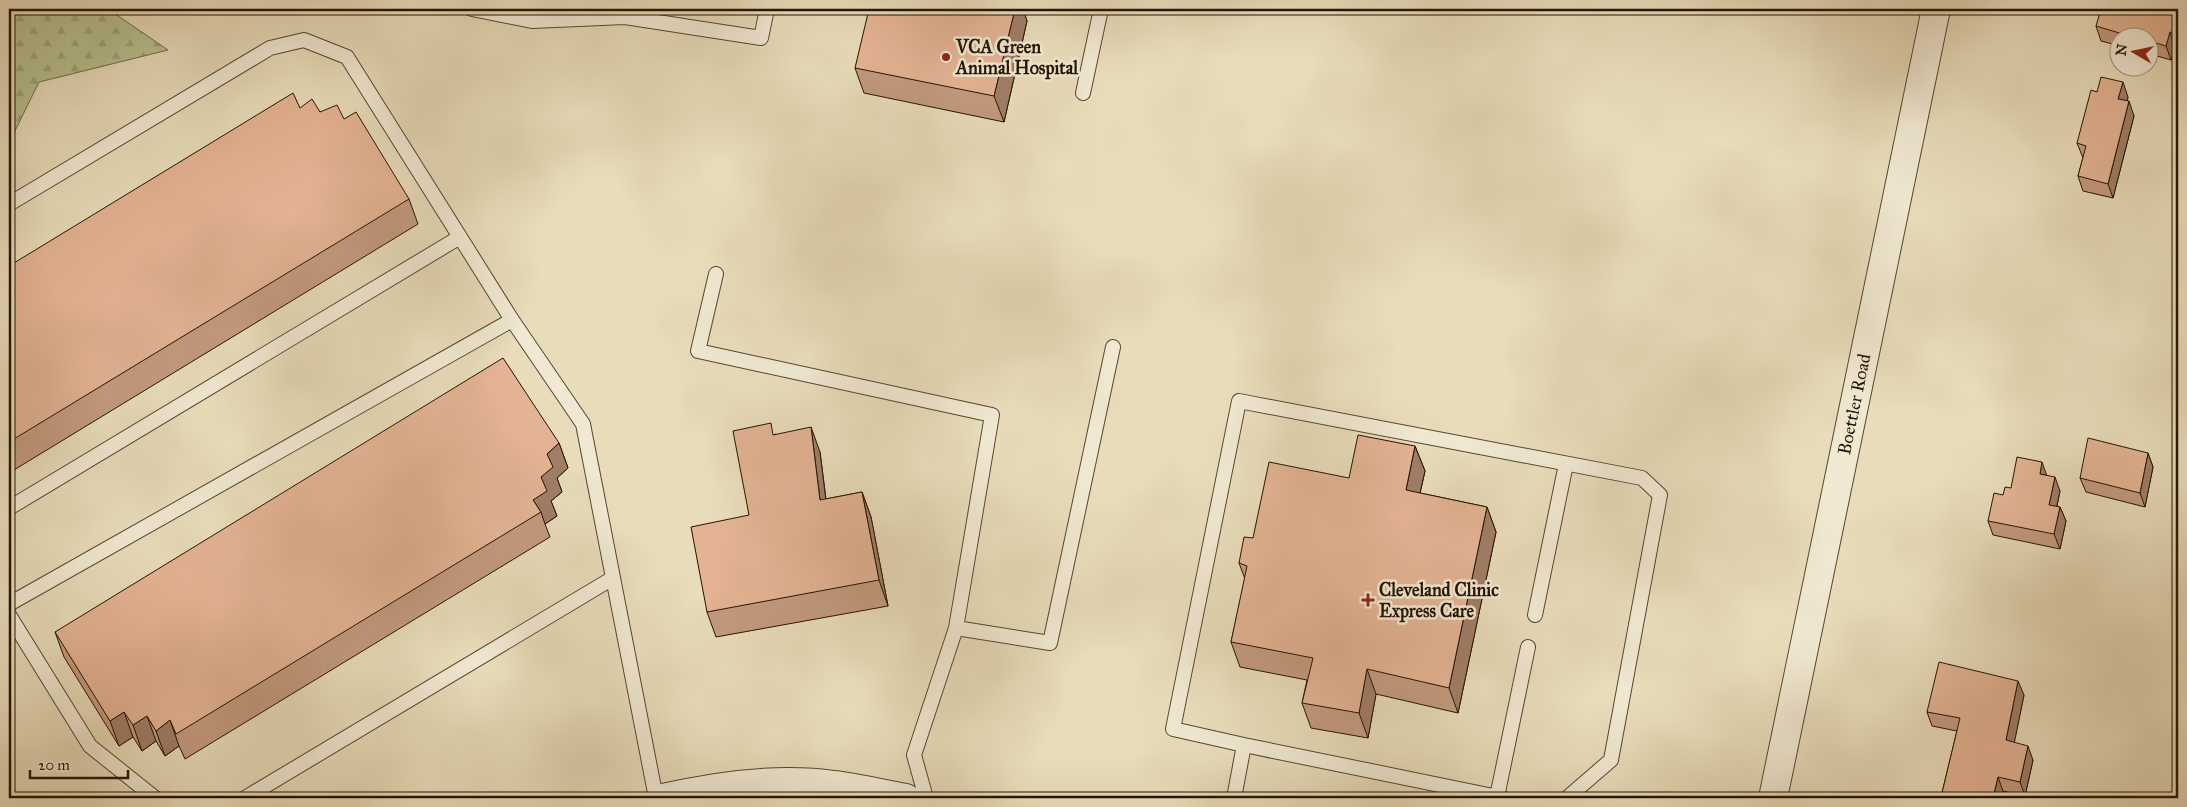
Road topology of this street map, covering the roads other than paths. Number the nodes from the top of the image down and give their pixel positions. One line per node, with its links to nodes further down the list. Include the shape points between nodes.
1 (472, 9): 2 (lane, via 532,22 625,17 761,38)
2 (767, 9)
3 (1101, 9): 5 (lane)
4 (1936, 9): 29 (street, Boettler Road)
5 (1083, 93)
6 (9, 204): 7 (lane, via 270,48 304,40 347,57)
7 (460, 237): 9 (lane); 12 (lane)
8 (716, 274): 17 (lane, via 698,351 992,415)
9 (512, 320): 13 (lane, via 583,424); 14 (lane)
10 (1113, 347): 17 (lane, via 1050,643)
11 (1566, 464): 16 (lane); 19 (lane, via 1239,401 1173,729); 28 (lane, via 1642,478 1660,495 1611,760)
12 (9, 508)
13 (613, 578): 21 (lane); 22 (lane)
14 (9, 604)
15 (9, 615): 20 (lane, via 90,746)
16 (1535, 615)
17 (956, 628): 25 (lane, via 914,756)
18 (1528, 647): 27 (lane)
19 (1244, 745): 26 (lane); 27 (lane)
20 (155, 798)
21 (245, 798)
22 (656, 798)
23 (662, 798): 24 (street, via 698,790 775,783 833,784)
24 (906, 798)
25 (926, 798)
26 (1234, 798)
27 (1500, 798)
28 (1568, 798)
29 (1773, 798)

